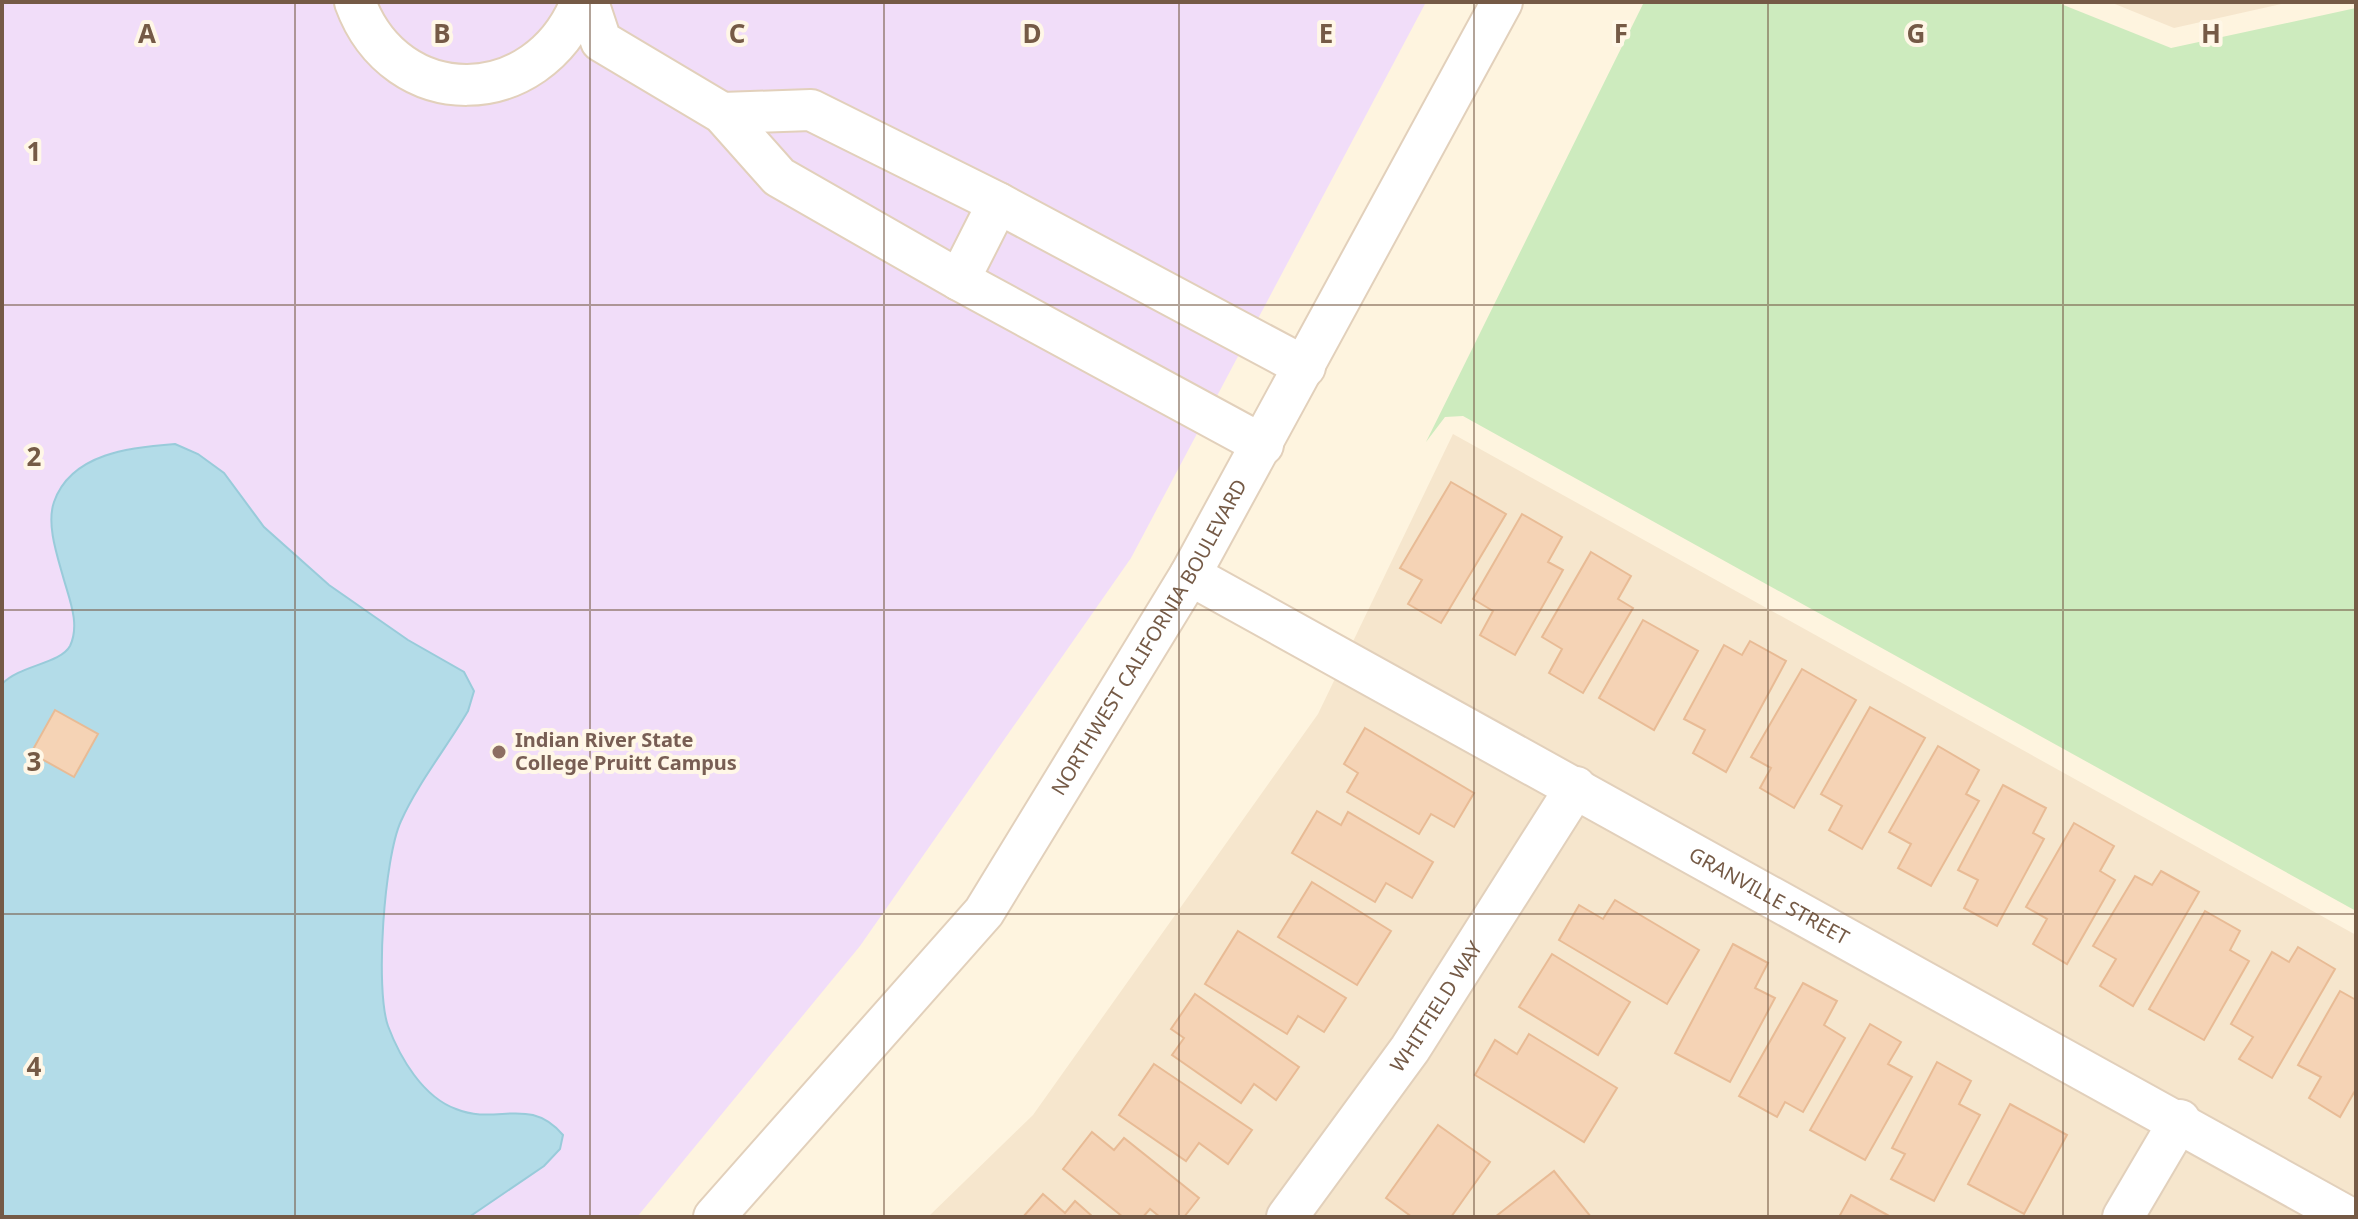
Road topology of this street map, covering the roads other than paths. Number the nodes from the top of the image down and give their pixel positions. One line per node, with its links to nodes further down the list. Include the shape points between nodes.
1 (355, 2): 6 (street, via 363,25 390,57 426,78 467,86 508,79)
2 (581, 2): 6 (street, via 570,29)
3 (588, 2): 5 (street)
4 (1502, 2): 10 (street, NORTHWEST CALIFORNIA BOULEVARD)
5 (601, 41): 6 (street); 7 (street)
6 (544, 59)
7 (722, 113): 8 (street, via 811,110); 9 (street, via 779,177)
8 (998, 203): 9 (street); 10 (street)
9 (959, 280): 11 (street)
10 (1305, 367): 11 (street, NORTHWEST CALIFORNIA BOULEVARD)
11 (1263, 445): 12 (street, NORTHWEST CALIFORNIA BOULEVARD)
12 (1190, 575): 13 (street, GRANVILLE STREET); 15 (street, NORTHWEST CALIFORNIA BOULEVARD, via 984,912)
13 (1576, 787): 14 (street, GRANVILLE STREET); 16 (street, WHITFIELD WAY, via 1410,1049)
14 (2180, 1120): 17 (street); 18 (street, GRANVILLE STREET)
15 (714, 1217)
16 (1287, 1217)
17 (2123, 1217)
18 (2348, 1217)

